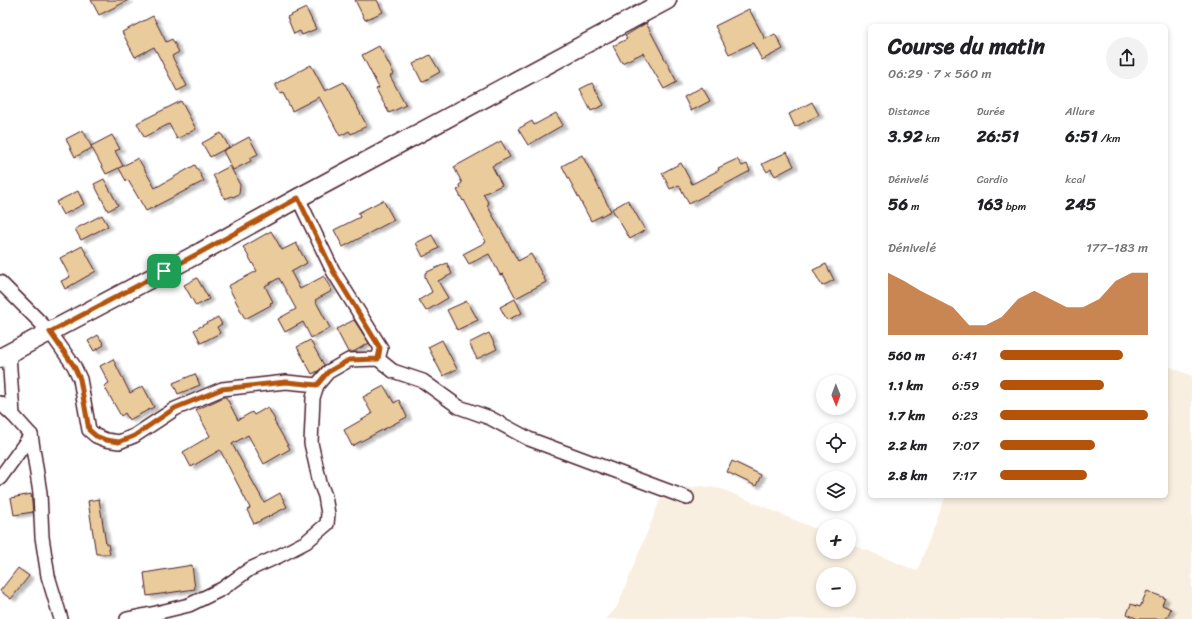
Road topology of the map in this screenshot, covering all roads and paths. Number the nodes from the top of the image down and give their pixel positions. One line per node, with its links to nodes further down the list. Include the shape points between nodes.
1 (667, 0): 2 (street)
2 (298, 198): 4 (street); 6 (street, via 333,271 380,348)
3 (0, 282): 4 (street)
4 (50, 332): 5 (street); 7 (street, via 80,379 89,430 106,440 119,442 134,436 175,408 222,389 286,382)
5 (4, 356): 9 (street)
6 (378, 359): 7 (street, via 349,360 328,372); 12 (street, via 393,371 423,381 459,407 490,418 529,439)
7 (317, 385): 14 (street, via 313,398 311,443 325,496 327,524 306,542 250,568 235,581 189,605)
8 (0, 403): 9 (street)
9 (13, 414): 10 (street)
10 (31, 435): 11 (street); 13 (street, via 40,492 42,537 48,576)
11 (0, 478)
12 (687, 498)
13 (61, 619)
14 (127, 619)

